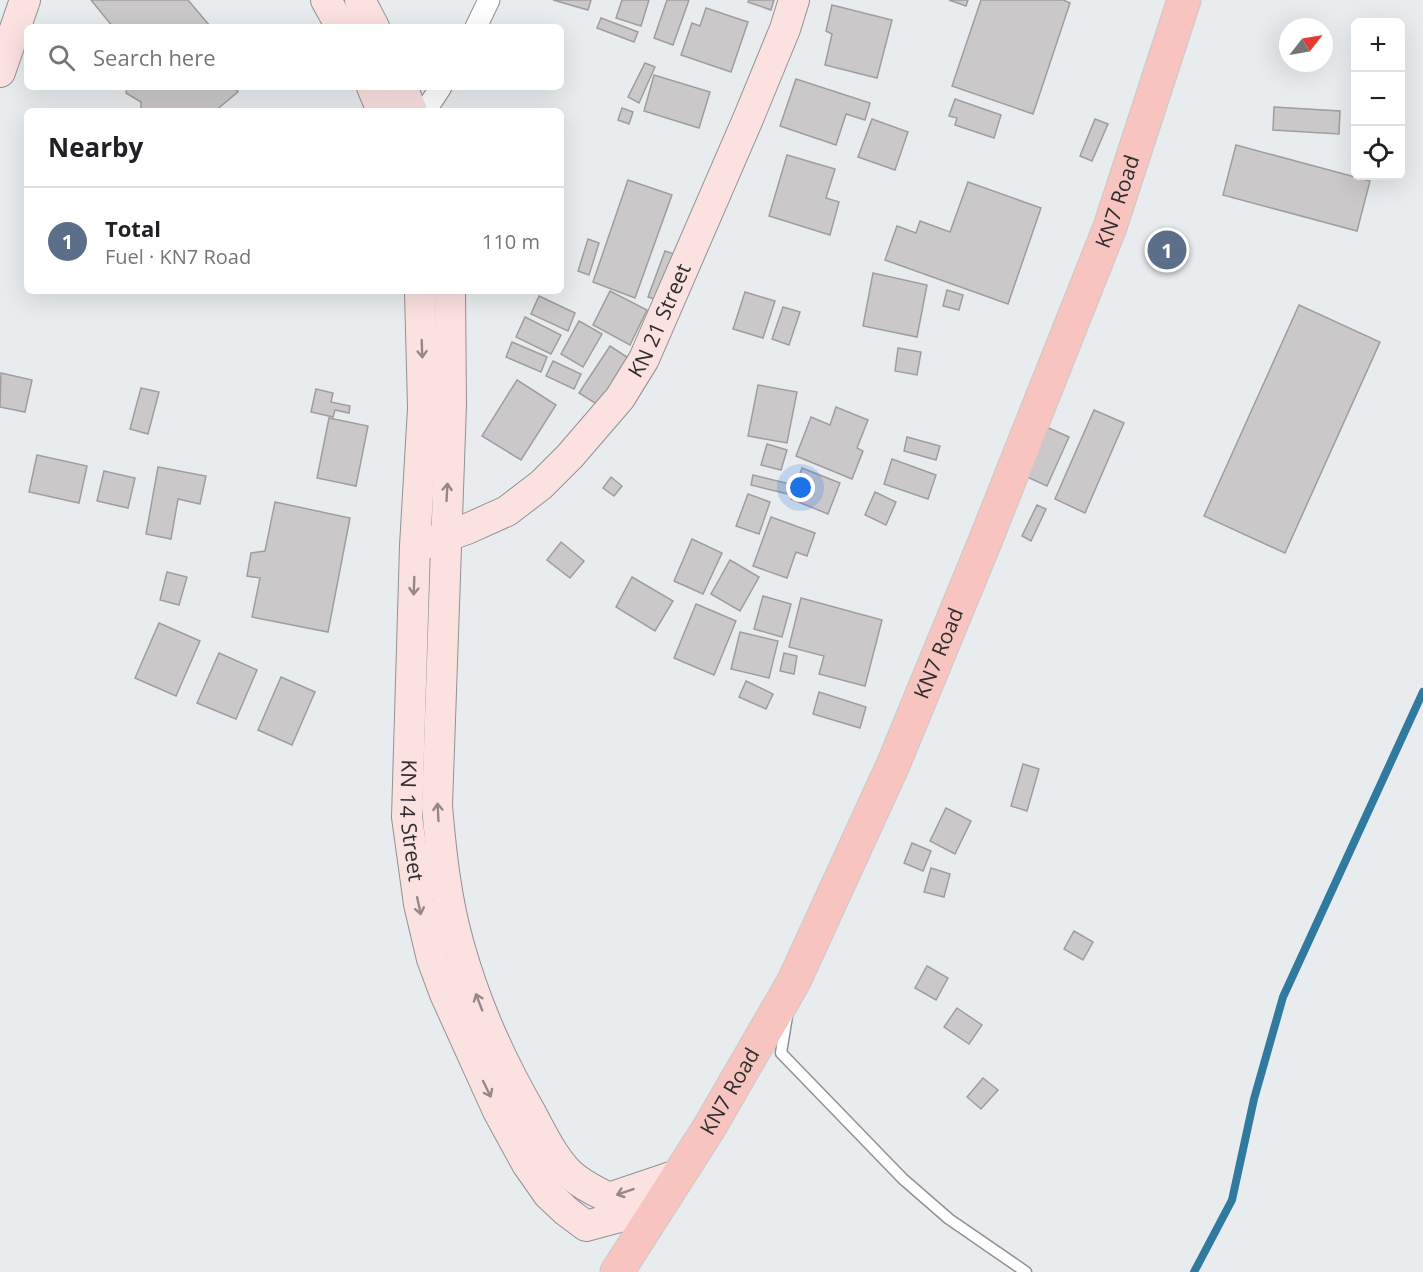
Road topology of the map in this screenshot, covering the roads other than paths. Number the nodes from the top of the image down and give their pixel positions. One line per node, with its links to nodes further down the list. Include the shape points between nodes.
1 (25, 0): 10 (street)
2 (326, 0): 7 (street)
3 (360, 0): 8 (street)
4 (489, 0): 9 (street)
5 (794, 0): 19 (street, KN 21 Street, via 748,119 648,350 620,398 541,485 507,511)
6 (1184, 0): 21 (main road, KN7 Road, via 1110,227 893,765)
7 (339, 24)
8 (372, 24)
9 (477, 24)
10 (0, 72)
11 (373, 90): 14 (street)
12 (403, 90): 15 (street)
13 (439, 90): 16 (street)
14 (381, 108)
15 (411, 108)
16 (426, 108)
17 (420, 294): 20 (street, KN 14 Street, one-way to 20, via 423,408)
18 (450, 294): 19 (street, KN 14 Street, one-way to 18, via 451,404)
19 (445, 537): 20 (street, KN 21 Street); 22 (street, KN 14 Street, one-way to 19, via 609,1198 567,1171 519,1093 469,976 447,890 437,806)
20 (415, 546): 23 (street, KN 14 Street, one-way to 23, via 407,817 418,904 432,959 498,1111 548,1194 586,1226)
21 (794, 981): 22 (main road, KN7 Road); 25 (lane, via 781,1053 903,1179 950,1219)
22 (680, 1174): 23 (main road, KN7 Road)
23 (660, 1206): 24 (main road, KN7 Road)
24 (617, 1272)
25 (1026, 1272)

